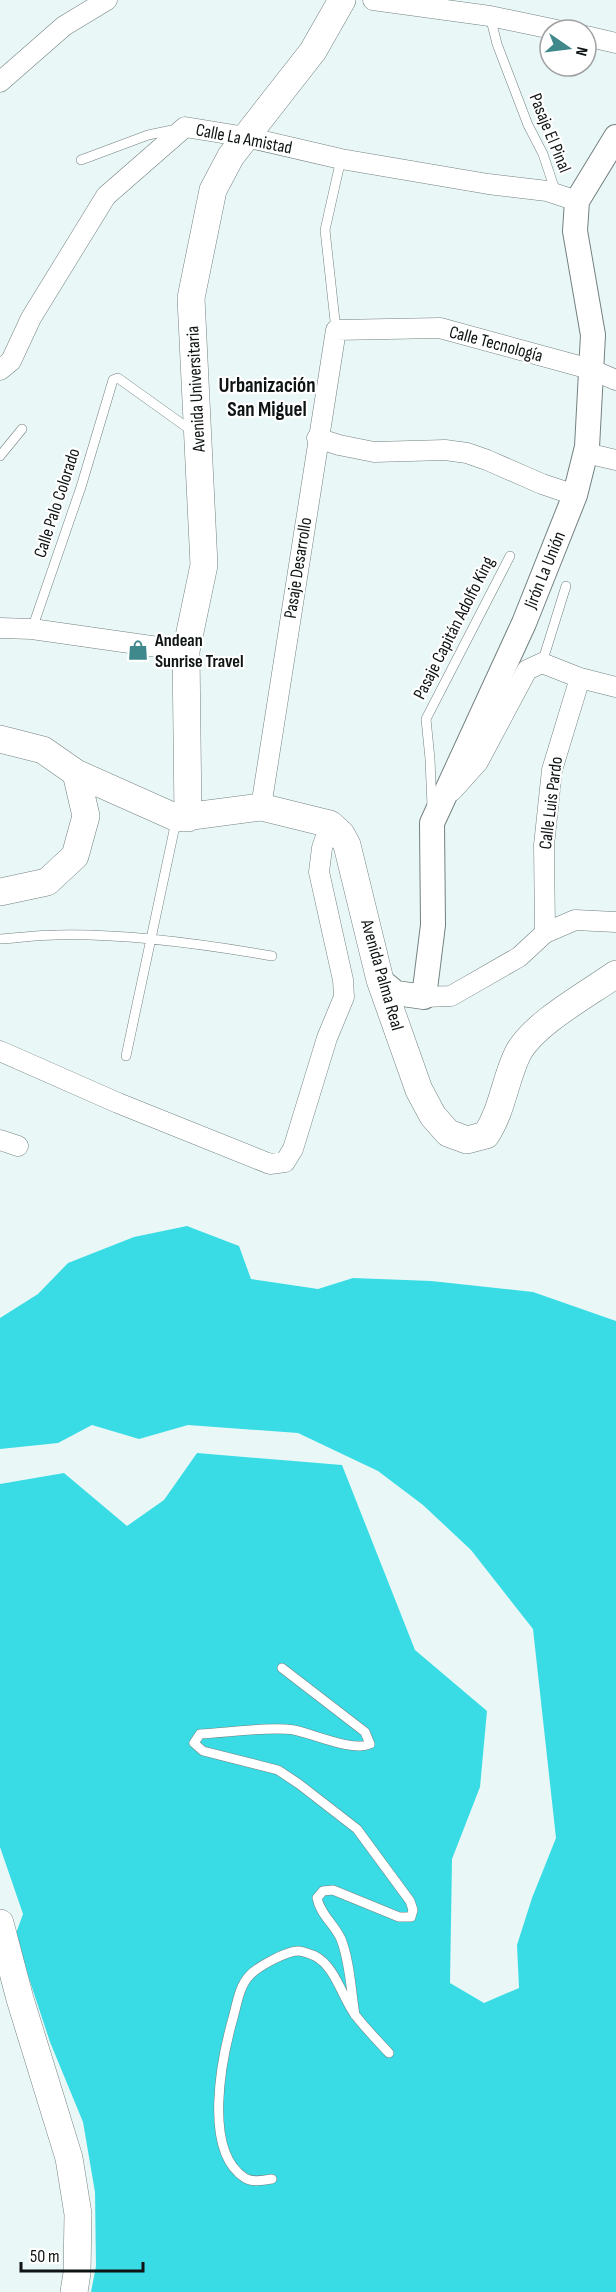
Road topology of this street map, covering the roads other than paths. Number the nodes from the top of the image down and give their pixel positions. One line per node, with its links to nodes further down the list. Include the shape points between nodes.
1 (107, 0): 8 (street, via 64,26)
2 (342, 0): 10 (main road, Avenida Universitaria, via 313,51)
3 (373, 0): 4 (street)
4 (479, 10): 5 (street); 14 (lane, Pasaje El Pinal, via 497,44 528,125)
5 (538, 25)
6 (598, 39): 7 (street)
7 (616, 43)
8 (0, 82)
9 (185, 127): 10 (street, Calle La Amistad); 12 (lane, via 148,135); 16 (street, Calle La Amistad, via 106,196)
10 (246, 137): 13 (street, Calle La Amistad); 22 (main road, Avenida Universitaria, via 213,190 191,298)
11 (616, 137): 14 (street)
12 (81, 159)
13 (341, 159): 14 (street, Calle La Amistad); 15 (lane, via 325,230)
14 (566, 198): 18 (street, Jirón La Unión, via 593,335)
15 (336, 330): 18 (street, Calle Tecnología, via 440,328); 23 (street, Pasaje Desarrollo)
16 (18, 345): 17 (street); 19 (street, Calle La Amistad, via 11,361)
17 (0, 354)
18 (590, 369): 20 (street, Calle Tecnología); 24 (street, Jirón La Unión)
19 (0, 370)
20 (616, 380)
21 (22, 429): 25 (lane)
22 (198, 436): 31 (lane, Calle Palo Colorado, via 118,378 113,381); 32 (main road, Avenida Universitaria, via 204,565)
23 (318, 438): 27 (street, via 374,452 467,453); 39 (street, Pasaje Desarrollo)
24 (586, 453): 26 (street); 27 (street, Jirón La Unión)
25 (0, 456)
26 (616, 460)
27 (575, 495): 38 (street, Jirón La Unión, via 524,623)
28 (510, 556): 42 (lane, Pasaje Capitán Adolfo King, via 426,719)
29 (566, 586): 33 (lane)
30 (0, 628): 31 (street)
31 (32, 629): 32 (street)
32 (186, 651): 40 (main road, Avenida Universitaria)
33 (542, 663): 34 (street); 38 (street, via 527,670 478,762)
34 (580, 678): 35 (street); 45 (street, Calle Luis Pardo, via 550,779 544,845)
35 (616, 687)
36 (0, 739): 37 (main road, via 43,750)
37 (76, 773): 40 (main road); 43 (main road, via 86,816 75,856 47,882)
38 (444, 799): 42 (street, Jirón La Unión)
39 (261, 807): 40 (main road); 41 (main road)
40 (183, 819): 47 (lane)
41 (330, 824): 50 (main road, Avenida Palma Real, via 347,845); 52 (street, via 319,872 344,997 327,1038 293,1149 285,1162 270,1164)
42 (432, 824): 51 (street, Jirón La Unión, via 433,926)
43 (0, 892)
44 (616, 922): 45 (street, via 575,920)
45 (545, 933): 51 (street, via 519,957 451,996)
46 (0, 939): 47 (lane, via 56,935)
47 (151, 939): 48 (lane); 53 (lane)
48 (272, 956)
49 (616, 974): 50 (main road, Avenida Palma Real, via 534,1031 518,1053 496,1120 486,1135 467,1140 448,1133 433,1116 419,1090)
50 (380, 980): 51 (street, via 396,993)
51 (424, 997)
52 (0, 1052)
53 (126, 1056)
54 (282, 1668): 56 (lane, via 365,1732 370,1744 348,1745 291,1730 200,1734 194,1743 203,1751 278,1770 299,1784 357,1829 410,1901 411,1917 399,1917 333,1890 323,1891 317,1898 318,1907 341,1940)
55 (0, 1923): 59 (main road, via 69,2158 78,2214)
56 (355, 2015): 57 (lane); 58 (lane, via 330,1970 317,1957 299,1951 283,1954 250,1975 240,1992 225,2045 219,2128 234,2168 246,2179)
57 (389, 2054)
58 (272, 2179)
59 (74, 2292)

